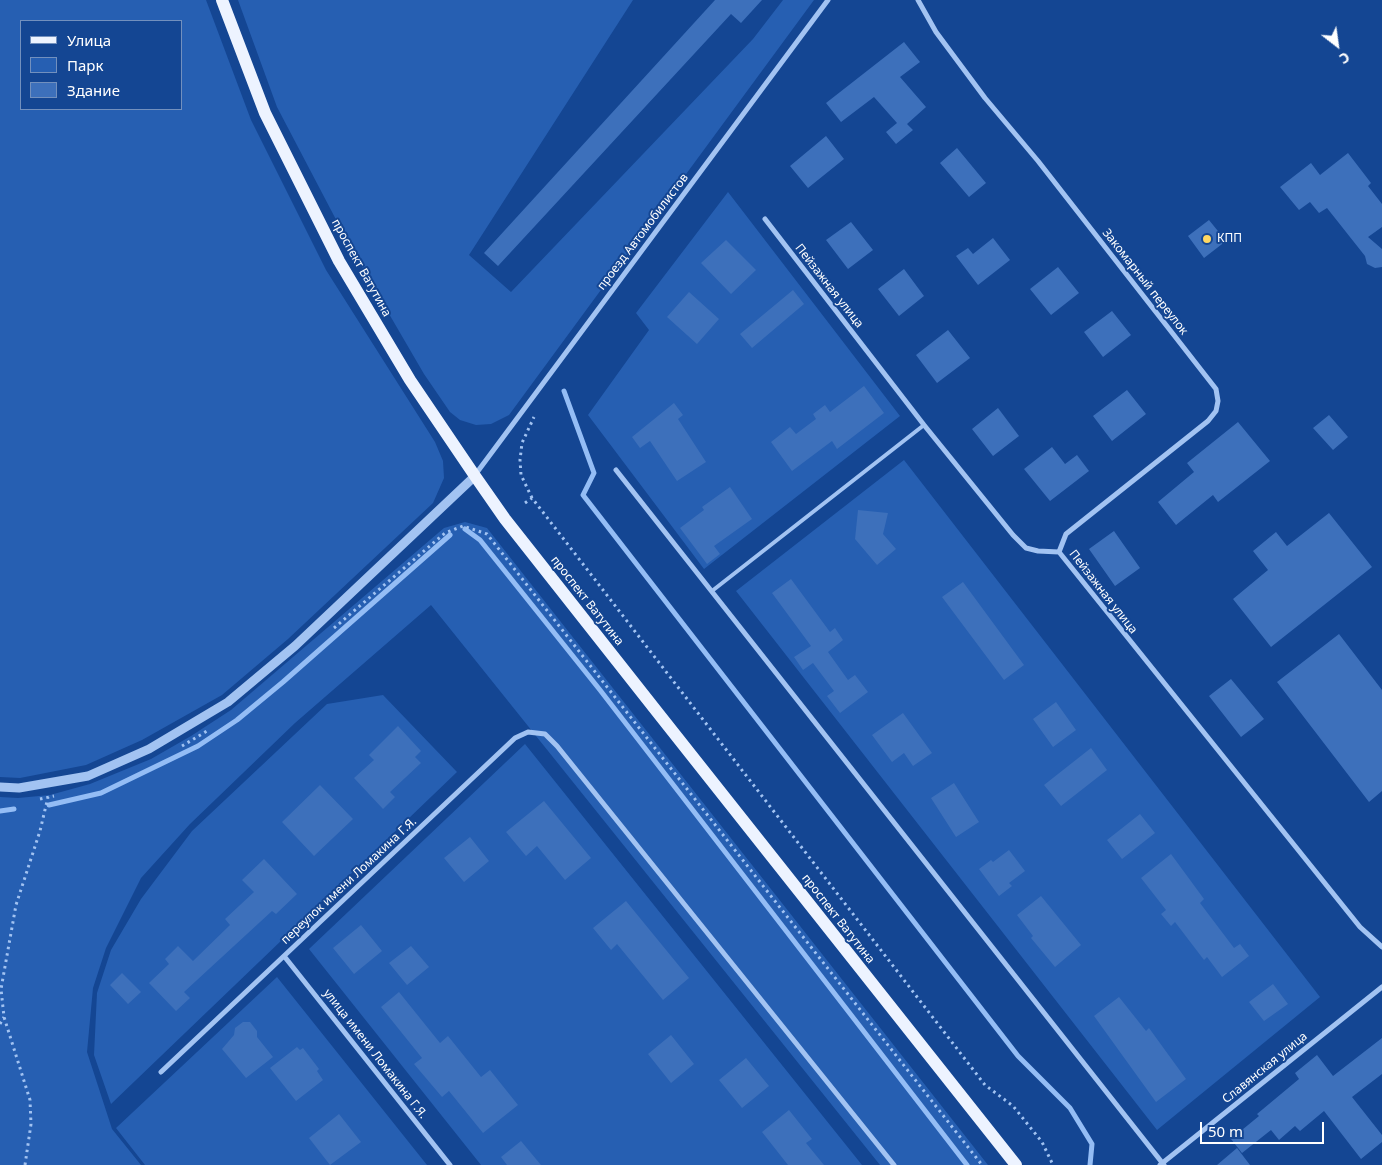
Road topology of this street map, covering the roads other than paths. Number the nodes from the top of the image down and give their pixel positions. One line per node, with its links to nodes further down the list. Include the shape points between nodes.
1 (222, 0): 7 (main road, проспект Ватутина, via 265,113 339,262 410,380)
2 (828, 0): 7 (street, проезд Автомобилистов)
3 (918, 0): 8 (street, Закомарный переулок, via 936,32 985,98 1216,389 1216,411 1208,421 1066,534)
4 (765, 219): 5 (street, Пейзажная улица)
5 (924, 425): 8 (street, Пейзажная улица, via 1026,548); 9 (lane)
6 (616, 470): 9 (street)
7 (475, 476): 10 (street, via 295,646 228,702 149,749 88,776 19,788); 18 (main road, проспект Ватутина, via 505,519)
8 (1059, 552): 11 (street, Пейзажная улица, via 1360,927)
9 (712, 591): 15 (street)
10 (0, 787)
11 (1382, 947)
12 (284, 956): 14 (street, переулок имени Ломакина Г.Я.); 16 (street, улица имени Ломакина Г.Я.); 17 (street, переулок имени Ломакина Г.Я., via 515,738 528,732 545,734)
13 (1382, 987): 15 (street, Славянская улица)
14 (161, 1072)
15 (1162, 1164)
16 (450, 1165)
17 (894, 1165)
18 (1016, 1165)

